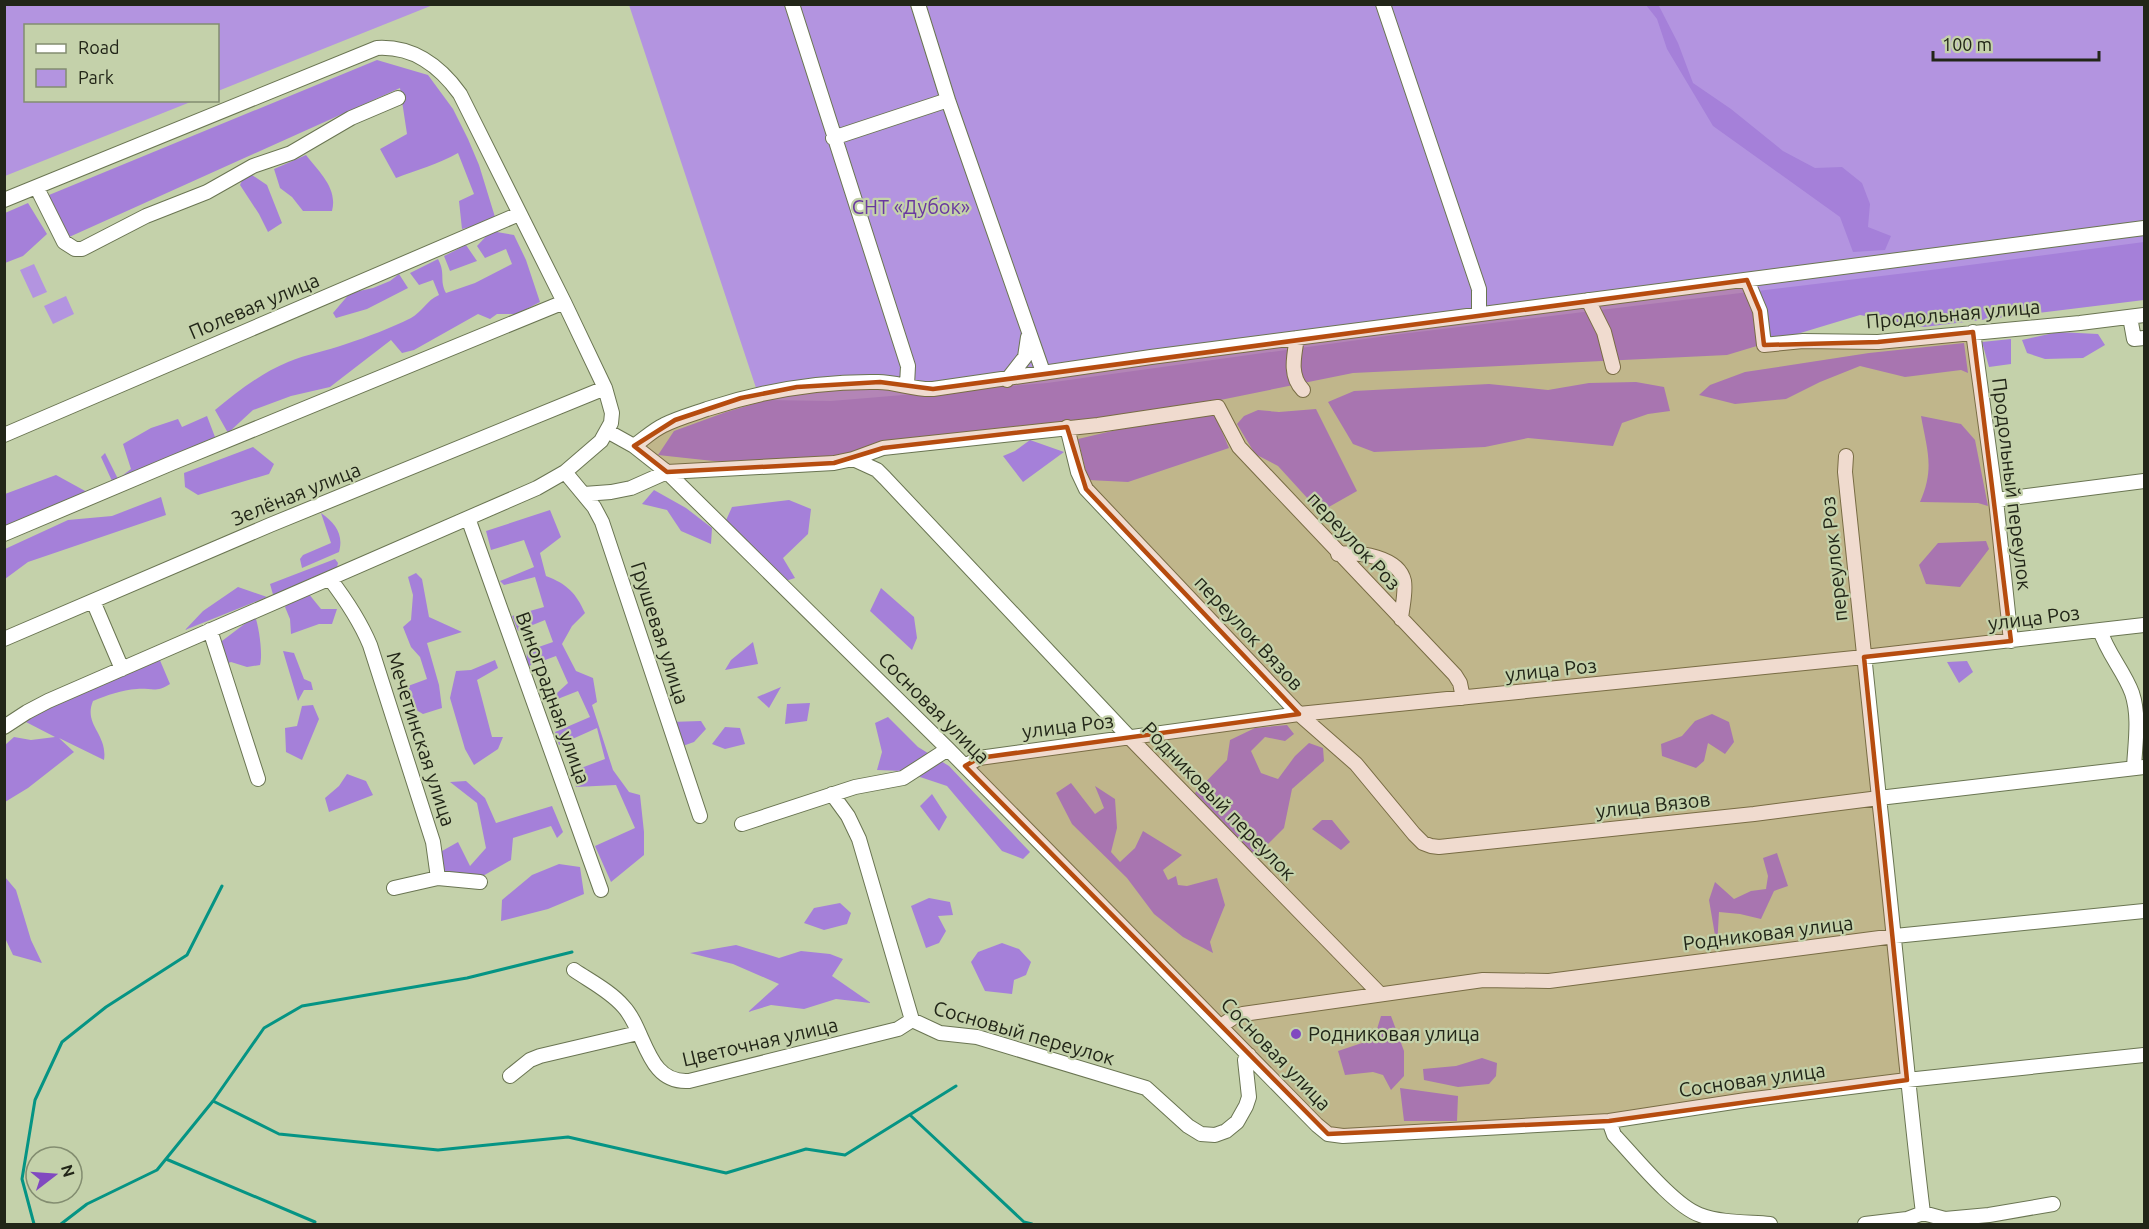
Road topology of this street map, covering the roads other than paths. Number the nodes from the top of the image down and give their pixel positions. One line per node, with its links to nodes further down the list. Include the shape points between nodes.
1 (792, 4): 6 (street)
2 (918, 4): 5 (street)
3 (1383, 4): 14 (street, via 1479,289)
4 (398, 98): 7 (street, via 351,118 291,153 253,166 207,192 146,216 82,249 64,242)
5 (948, 100): 6 (street); 18 (street)
6 (833, 138): 24 (street, via 908,366)
7 (37, 188): 8 (street); 9 (street, via 361,53 394,47 428,62 451,81)
8 (4, 200)
9 (519, 214): 13 (street); 29 (street, Полевая улица)
10 (2145, 228): 11 (street)
11 (1747, 280): 12 (street); 17 (street, Продольная улица, via 1760,311 1764,345 1878,342)
12 (1588, 300): 14 (street); 21 (street, via 1604,332)
13 (564, 302): 25 (street); 39 (street)
14 (1479, 314): 19 (street)
15 (2145, 315): 16 (street, Продольная улица)
16 (2130, 316): 17 (street, Продольная улица); 20 (street, via 2134,339)
17 (1973, 332): 37 (street, Продольный переулок)
18 (1029, 334): 22 (street); 23 (street, via 1025,357)
19 (1297, 338): 22 (street); 26 (street, via 1295,378)
20 (2145, 338)
21 (1613, 367)
22 (1042, 372): 23 (street)
23 (1007, 380): 24 (street, via 924,390)
24 (907, 385): 30 (street, via 848,382 741,398 661,426)
25 (605, 388): 28 (street, via 612,413); 42 (street, Зелёная улица)
26 (1303, 390)
27 (1066, 428): 32 (street, via 883,448); 40 (street, переулок Роз, via 1218,407 1239,447); 52 (street, переулок Вязов, via 1086,489)
28 (608, 431): 30 (street, Сосновая улица); 33 (street)
29 (4, 435)
30 (634, 446): 34 (street, Сосновая улица)
31 (1846, 456): 49 (street, переулок Роз)
32 (852, 459): 34 (street); 54 (street, Родниковый переулок, via 885,478)
33 (566, 472): 36 (street, Грушевая улица); 38 (street)
34 (667, 472): 36 (street, via 631,488); 55 (street, Сосновая улица)
35 (2145, 481): 37 (street)
36 (584, 494): 61 (street, Грушевая улица, via 602,522)
37 (1996, 500): 48 (street, Продольный переулок)
38 (468, 518): 41 (street); 67 (street, Виноградная улица)
39 (4, 534)
40 (1338, 554): 43 (street, переулок Роз); 43 (street, via 1359,554 1393,565 1404,582)
41 (330, 579): 45 (street); 64 (street, Мечетинская улица, via 348,602 370,645 433,842)
42 (93, 601): 47 (street, Зелёная улица); 50 (street)
43 (1401, 619): 51 (street, переулок Роз, via 1455,675)
44 (2145, 625): 46 (street, улица Роз)
45 (210, 630): 50 (street); 58 (street)
46 (2100, 630): 48 (street, улица Роз); 57 (street, via 2131,692)
47 (4, 639)
48 (2012, 640): 49 (street, улица Роз)
49 (1864, 657): 51 (street, улица Роз); 60 (street, переулок Роз)
50 (122, 669): 53 (street, via 37,706)
51 (1463, 699): 52 (street, улица Роз)
52 (1299, 714): 54 (street, улица Роз); 63 (street, переулок Вязов, via 1356,764 1414,834)
53 (4, 727)
54 (1130, 738): 56 (street, улица Роз, via 979,758); 71 (street, Родниковый переулок)
55 (948, 749): 56 (street, Сосновая улица); 59 (street, via 903,778)
56 (965, 766): 73 (street, Сосновая улица)
57 (2139, 768): 60 (street, улица Вязов)
58 (258, 780)
59 (832, 794): 62 (street); 72 (street, Сосновый переулок, via 859,839)
60 (1879, 798): 63 (street, улица Вязов); 69 (street)
61 (700, 816)
62 (742, 824)
63 (1431, 846)
64 (438, 878): 65 (street); 66 (street)
65 (480, 882)
66 (394, 888)
67 (601, 890)
68 (2145, 911): 69 (street, Родниковая улица)
69 (1895, 936): 71 (street, Родниковая улица, via 1549,981 1483,980); 78 (street)
70 (574, 970): 74 (street, Цветочная улица, via 625,1007)
71 (1380, 993): 73 (street, Родниковая улица, via 1243,1014)
72 (912, 1020): 74 (street, Цветочная улица, via 898,1029 680,1082 655,1066); 75 (street, Сосновый переулок, via 940,1033 977,1037 1138,1085 1153,1093 1188,1126 1208,1135 1226,1131 1246,1106 1249,1097 1245,1060)
73 (1221, 1026): 75 (street, Сосновая улица)
74 (638, 1033): 77 (street, via 540,1056)
75 (1249, 1055): 79 (street, Сосновая улица, via 1328,1134)
76 (2145, 1055): 78 (street, Сосновая улица)
77 (510, 1076)
78 (1906, 1080): 79 (street, Сосновая улица); 81 (street)
79 (1609, 1120): 82 (street, via 1614,1135 1681,1205 1699,1215)
80 (2053, 1204): 81 (street, via 1945,1219)
81 (1923, 1213): 83 (street)
82 (1770, 1224)
83 (1865, 1224)

